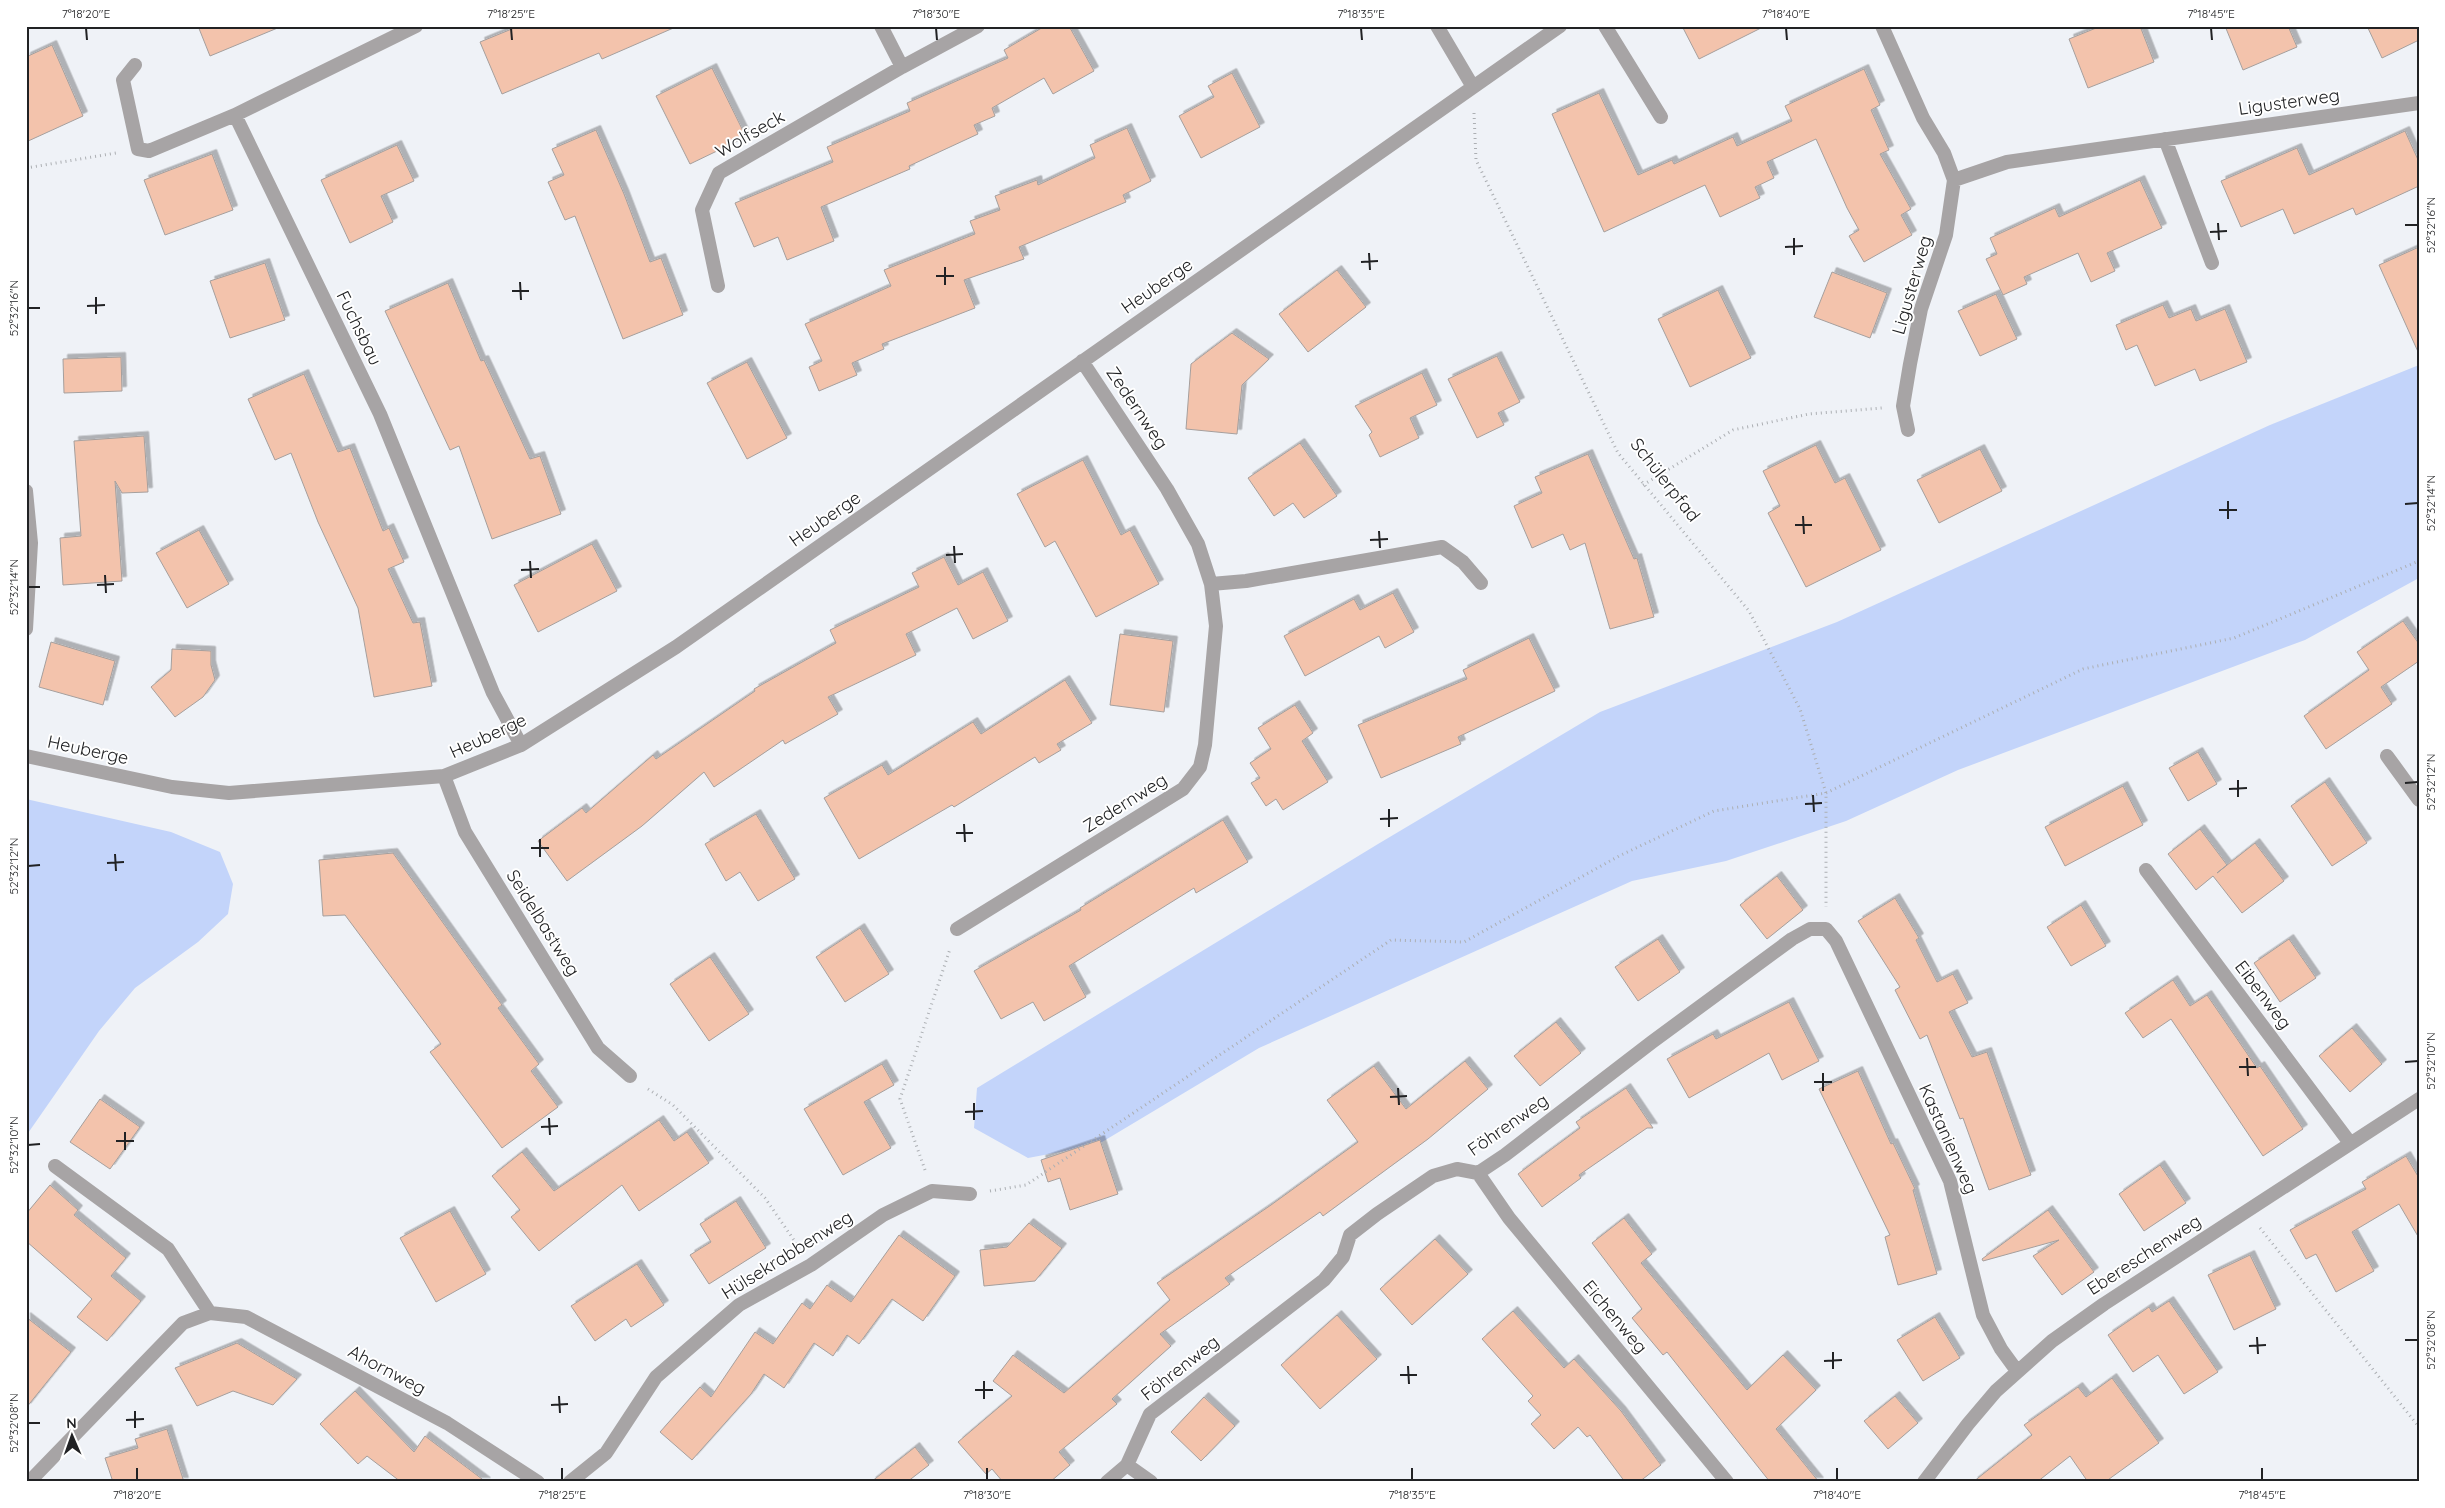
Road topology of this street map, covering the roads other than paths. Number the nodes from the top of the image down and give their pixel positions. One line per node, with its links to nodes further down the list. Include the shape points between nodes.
1 (416, 26): 12 (street)
2 (881, 26): 9 (street)
3 (978, 26): 9 (street)
4 (1437, 26): 10 (street)
5 (1560, 26): 10 (street, Heuberge)
6 (1605, 26): 13 (street)
7 (1882, 26): 15 (street, Ligusterweg)
8 (136, 65): 12 (street, via 122,80 138,149 150,151)
9 (902, 67): 17 (street, Wolfseck, via 719,173 702,210)
10 (1473, 87): 18 (street, Heuberge)
11 (2419, 103): 14 (street, Ligusterweg)
12 (235, 115): 24 (street, Fuchsbau, via 380,414 493,693)
13 (1661, 116)
14 (2165, 138): 15 (street, Ligusterweg, via 2007,162); 16 (street)
15 (1954, 180): 19 (street, Ligusterweg, via 1946,234 1921,309 1903,406)
16 (2212, 263)
17 (718, 286)
18 (1082, 361): 21 (street, Zedernweg, via 1167,488 1198,544); 24 (street, Heuberge, via 676,647)
19 (1908, 430)
20 (26, 490): 23 (street, via 31,543)
21 (1211, 584): 22 (street, via 1246,581 1442,547 1463,562); 30 (street, Zedernweg, via 1216,626 1206,745 1200,767 1183,789)
22 (1481, 584)
23 (26, 629)
24 (521, 746): 27 (street, Heuberge)
25 (26, 756): 27 (street, Heuberge, via 172,787 229,793)
26 (2387, 756): 28 (street)
27 (444, 776): 32 (street, Seidelbastweg, via 465,832 598,1048)
28 (2419, 800)
29 (2146, 870): 34 (street, Eibenweg)
30 (957, 929)
31 (1826, 929): 36 (street, Föhrenweg, via 1810,929 1792,939); 39 (street, Kastanienweg, via 1836,941 1950,1181 1983,1315)
32 (630, 1076)
33 (2419, 1100): 34 (street, Ebereschenweg)
34 (2350, 1143): 39 (street, Ebereschenweg, via 2104,1304)
35 (55, 1166): 38 (street, via 168,1249)
36 (1478, 1173): 40 (street, Föhrenweg, via 1457,1170 1434,1176 1350,1235 1343,1257 1324,1280 1150,1414); 46 (street, Eichenweg, via 1509,1218)
37 (970, 1194): 43 (street, Hülsekrabbenweg, via 932,1191 883,1215 811,1265 739,1305 656,1376 606,1453)
38 (210, 1313): 41 (street, Ahornweg, via 183,1323); 42 (street, Ahornweg, via 246,1317 447,1423)
39 (2017, 1371): 47 (street, Ebereschenweg, via 1968,1424)
40 (1127, 1464): 44 (street); 45 (street)
41 (29, 1482)
42 (538, 1482)
43 (570, 1482)
44 (1107, 1482)
45 (1151, 1482)
46 (1727, 1482)
47 (1924, 1482)

